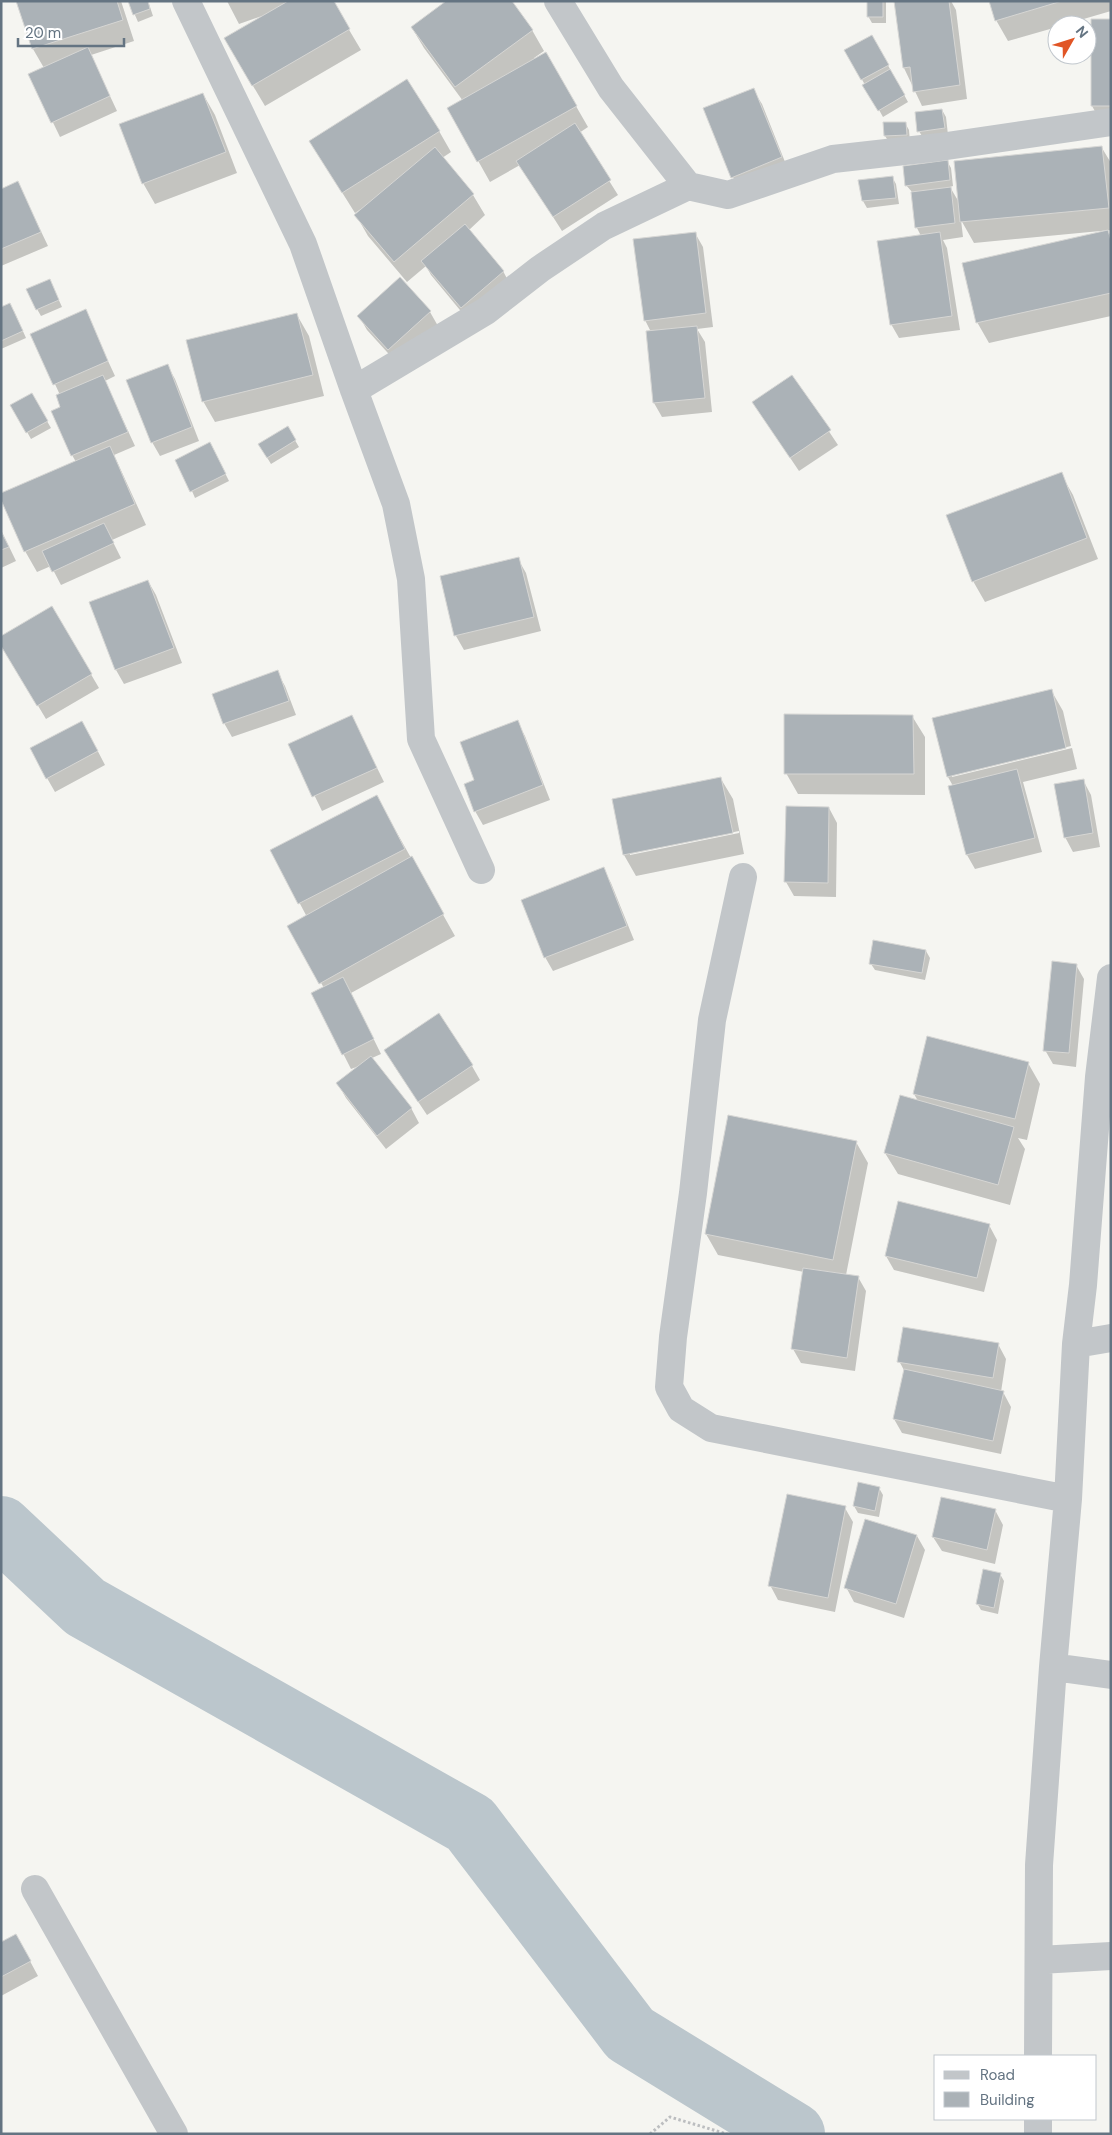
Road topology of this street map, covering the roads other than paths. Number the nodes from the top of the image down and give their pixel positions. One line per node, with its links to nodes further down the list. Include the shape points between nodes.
1 (186, 1): 5 (street, via 303,244)
2 (558, 1): 4 (street, via 611,88)
3 (1111, 122): 4 (street, via 833,160 728,195)
4 (688, 186): 5 (street, via 604,226 486,311)
5 (354, 390): 6 (street, via 398,513 411,579 421,739)
6 (481, 870)
7 (743, 877): 11 (street, via 712,1020 673,1336 669,1386 681,1410 711,1428)
8 (1111, 978): 10 (street, via 1099,1077)
9 (1111, 1338): 10 (street)
10 (1076, 1344): 11 (street)
11 (1068, 1499): 12 (street)
12 (1052, 1667): 13 (street); 16 (street, via 1039,1865)
13 (1111, 1675)
14 (35, 1888): 19 (street)
15 (1111, 1956): 16 (street)
16 (1039, 1960): 17 (street)
17 (1038, 2055)
18 (1038, 2120): 20 (street)
19 (174, 2134)
20 (1038, 2134)

